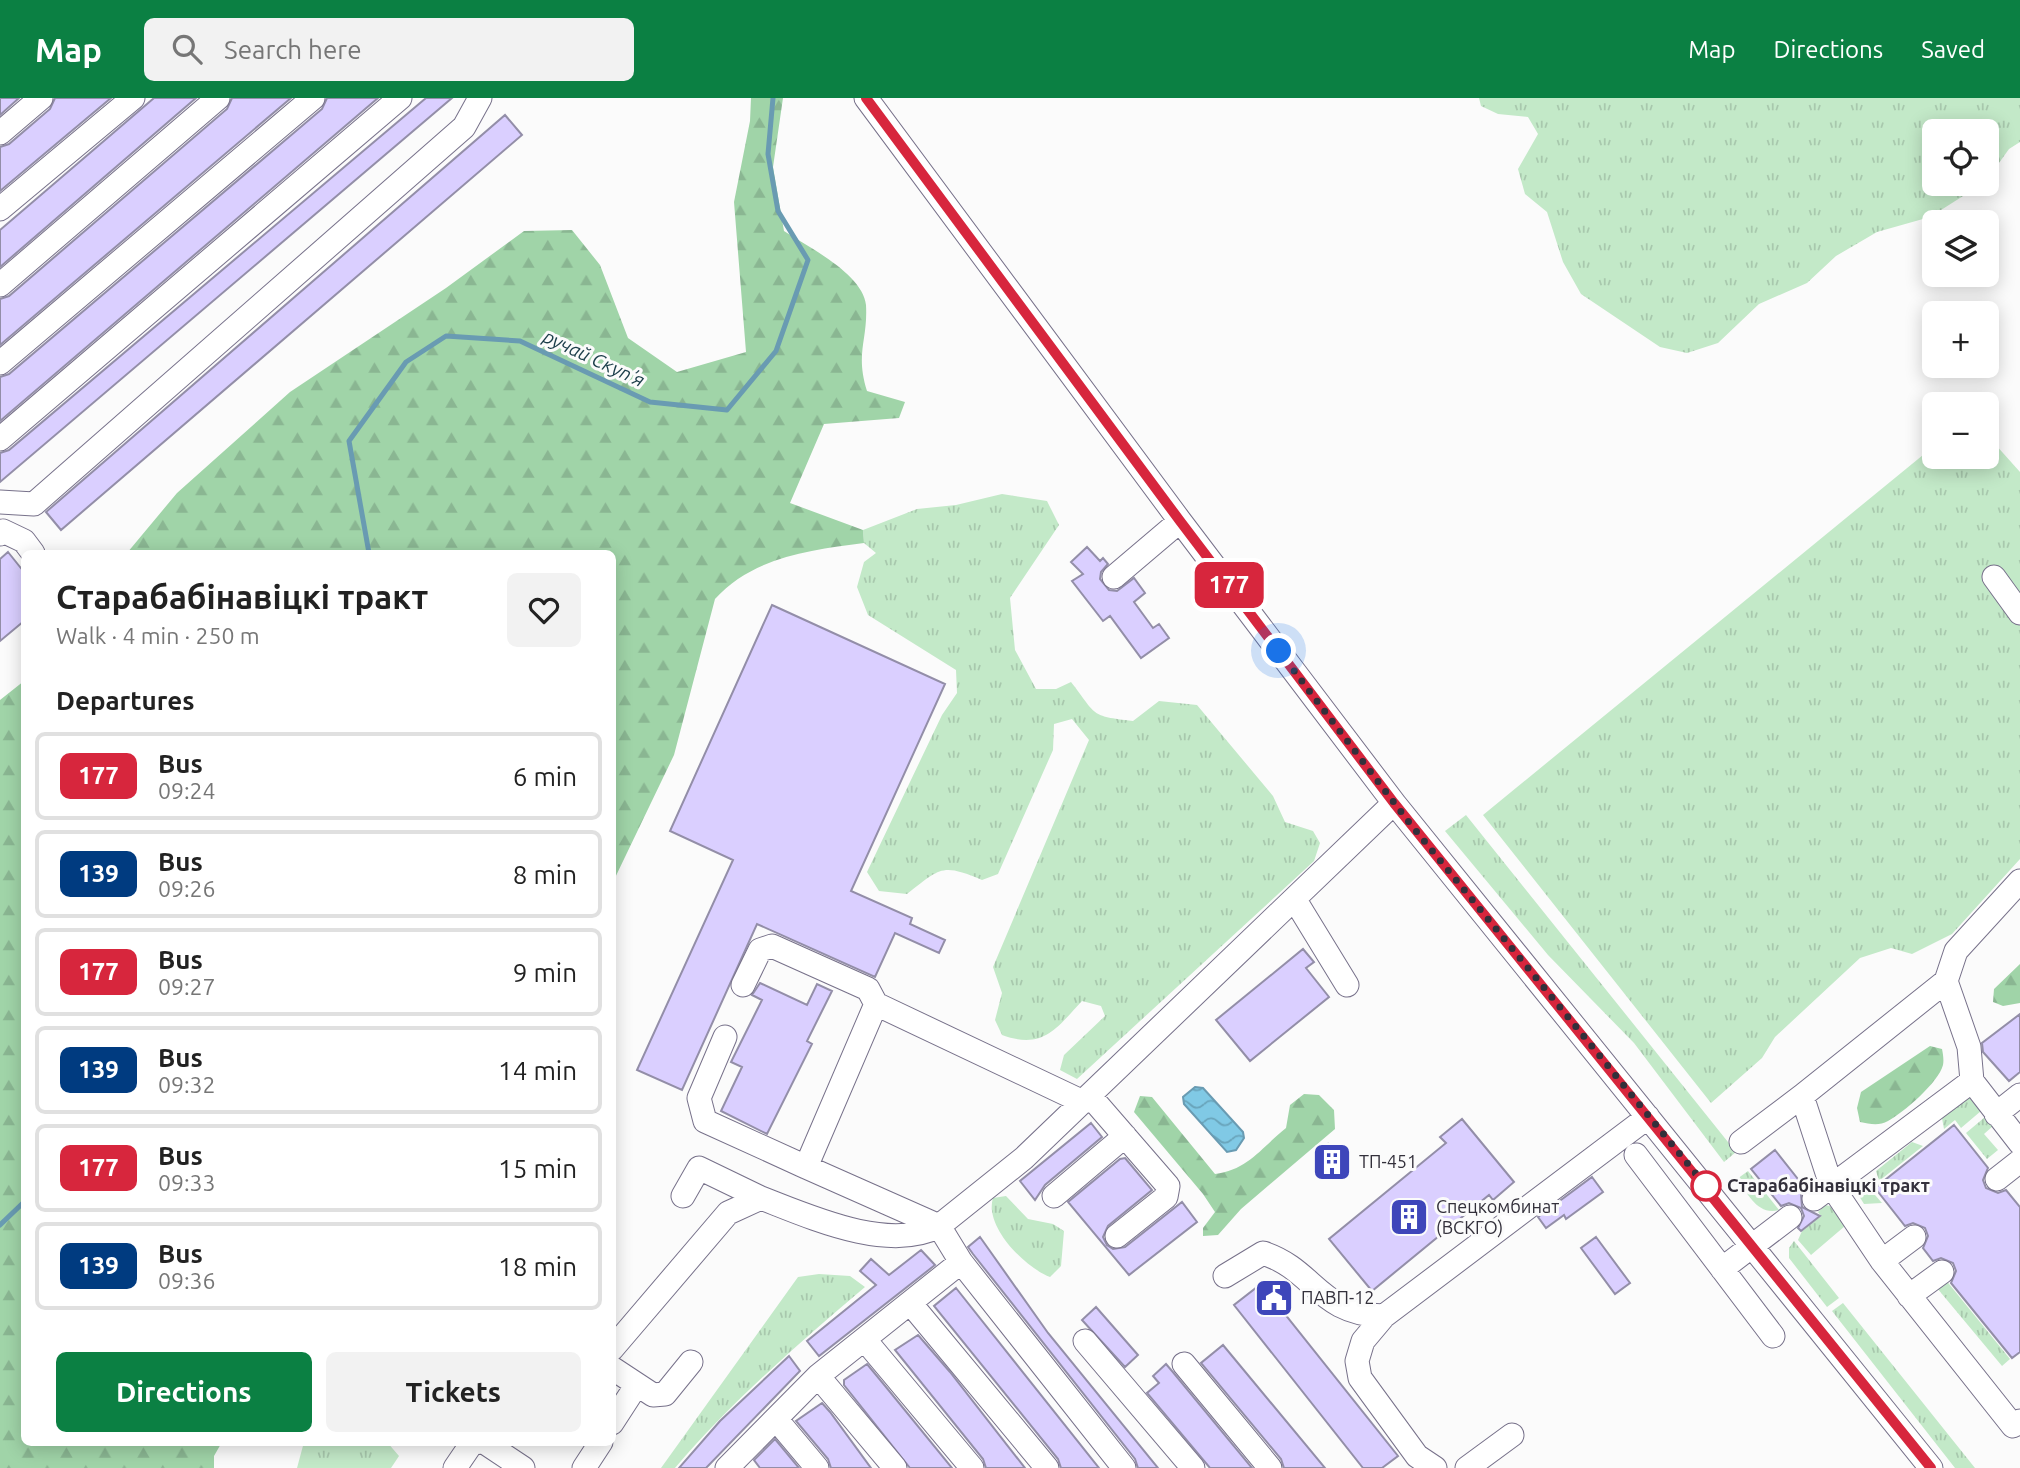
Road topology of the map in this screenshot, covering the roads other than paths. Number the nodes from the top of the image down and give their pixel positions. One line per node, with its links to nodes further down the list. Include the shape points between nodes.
1 (41, 98): 8 (street)
2 (133, 98): 9 (street)
3 (218, 98): 10 (street)
4 (313, 98): 11 (street)
5 (400, 98): 12 (street)
6 (480, 98): 13 (street, via 464,127 34,504)
7 (866, 98): 14 (street)
8 (0, 133)
9 (0, 209)
10 (0, 285)
11 (0, 363)
12 (0, 439)
13 (0, 502)
14 (1180, 521): 17 (street); 20 (street)
15 (0, 534): 16 (street, via 3,531 24,541)
16 (31, 550)
17 (1114, 576)
18 (1994, 578): 19 (street)
19 (2020, 613)
20 (1394, 803): 22 (street); 33 (street)
21 (2020, 881): 23 (street, via 1956,951)
22 (1295, 900): 25 (street); 31 (street)
23 (1946, 981): 28 (street, via 1969,1047); 30 (street)
24 (743, 985): 26 (street, via 760,950 772,946 868,989)
25 (1348, 985)
26 (876, 1004): 31 (street); 39 (street)
27 (726, 1037): 39 (street, via 699,1098 705,1121)
28 (1972, 1081): 32 (street); 41 (street)
29 (2020, 1095): 32 (street)
30 (1802, 1096): 35 (street); 41 (street)
31 (1087, 1099): 34 (street); 46 (street, via 1024,1158)
32 (1996, 1114): 36 (street)
33 (1648, 1117): 49 (street); 57 (street)
34 (1125, 1136): 43 (street); 47 (street, via 1168,1186 1166,1197)
35 (1741, 1142)
36 (2020, 1143)
37 (1636, 1155): 52 (street)
38 (2020, 1161): 40 (street)
39 (806, 1167): 46 (street)
40 (2008, 1183)
41 (1822, 1192): 51 (street)
42 (683, 1196): 44 (street, via 699,1168)
43 (1054, 1196)
44 (761, 1198): 46 (street, via 813,1218 882,1236 924,1234); 61 (street, via 719,1223)
45 (1790, 1217): 49 (street)
46 (939, 1226): 50 (street)
47 (1117, 1236)
48 (1918, 1243): 51 (street)
49 (1754, 1244): 52 (street); 87 (street)
50 (961, 1262): 56 (street); 82 (street)
51 (1886, 1267): 55 (street)
52 (1722, 1269): 58 (street)
53 (1942, 1272): 55 (street)
54 (1226, 1276): 57 (street, via 1263,1253 1280,1259 1330,1302 1360,1315)
55 (1909, 1296): 69 (street)
56 (911, 1304): 59 (street); 81 (street)
57 (1384, 1316): 85 (street, via 1363,1341 1357,1362 1360,1378 1417,1456)
58 (1773, 1336)
59 (865, 1340): 65 (street); 80 (street)
60 (1085, 1341): 83 (street)
61 (616, 1344)
62 (691, 1362): 66 (street, via 665,1394 653,1395)
63 (1184, 1364): 84 (street)
64 (616, 1371): 66 (street)
65 (818, 1376): 68 (street); 79 (street)
66 (636, 1386): 67 (street)
67 (616, 1417)
68 (776, 1419): 74 (street); 78 (street)
69 (2018, 1427)
70 (1512, 1435): 86 (street)
71 (470, 1446): 75 (street)
72 (489, 1446): 76 (street)
73 (598, 1446): 77 (street)
74 (735, 1465)
75 (455, 1468)
76 (523, 1468)
77 (584, 1468)
78 (817, 1468)
79 (895, 1468)
80 (972, 1468)
81 (1047, 1468)
82 (1124, 1468)
83 (1193, 1468)
84 (1270, 1468)
85 (1434, 1468)
86 (1467, 1468)
87 (1931, 1468)

